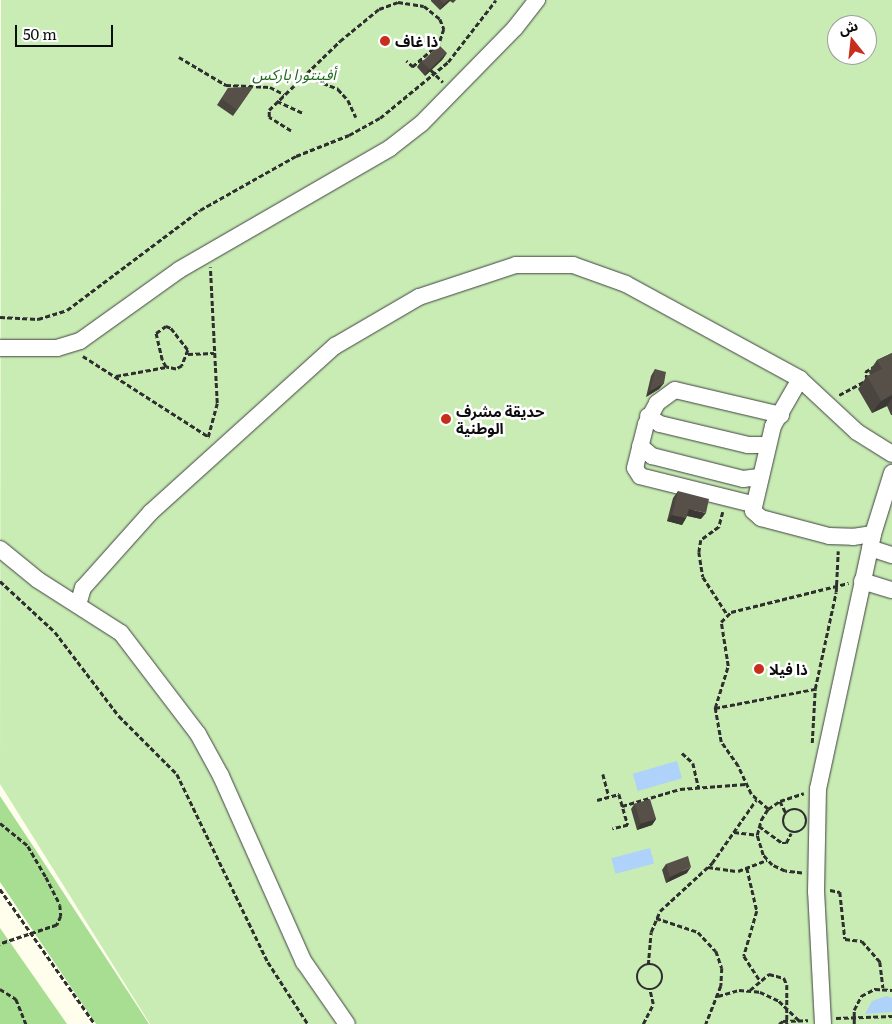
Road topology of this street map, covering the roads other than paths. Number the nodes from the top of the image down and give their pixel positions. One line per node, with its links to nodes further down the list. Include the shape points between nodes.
1 (537, 0): 2 (street, via 516,28 401,141 163,281 91,335 67,346)
2 (0, 348)
3 (800, 379): 4 (street); 8 (street, via 857,432); 17 (street, via 609,276 554,263 516,265 419,297 362,328 309,366 136,527 80,592)
4 (781, 415): 5 (street, via 679,390 666,394); 6 (street)
5 (648, 416): 6 (street, via 660,424 748,445); 7 (street)
6 (768, 445): 10 (street)
7 (640, 446): 10 (street, via 652,456 743,479); 11 (street, via 635,468 640,476)
8 (892, 454)
9 (892, 473): 12 (street)
10 (759, 477): 11 (street)
11 (752, 504): 12 (street, via 752,511 761,518 837,537)
12 (871, 541): 14 (street); 15 (street)
13 (0, 549): 17 (street, via 38,580)
14 (892, 555)
15 (862, 581): 16 (street); 19 (street, via 810,789)
16 (892, 590)
17 (78, 605): 18 (street, via 129,641 204,744 304,962)
18 (347, 1024)
19 (823, 1024)

